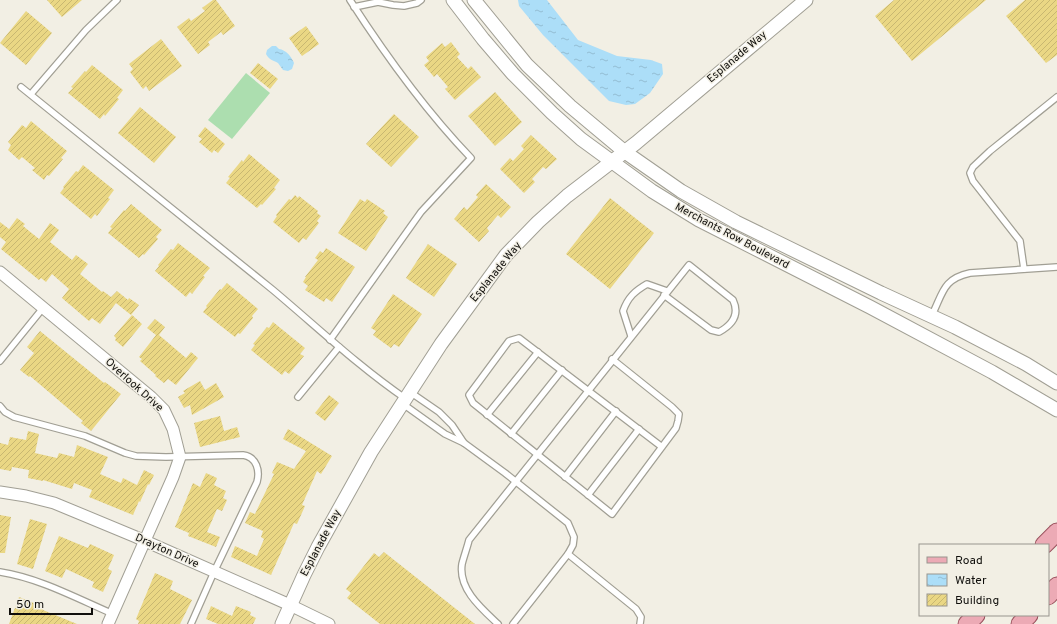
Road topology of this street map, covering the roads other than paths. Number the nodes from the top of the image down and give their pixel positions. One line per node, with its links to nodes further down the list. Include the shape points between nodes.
1 (118, 0): 9 (lane, via 86,30)
2 (350, 0): 7 (lane)
3 (421, 0): 7 (lane, via 404,6 378,2)
4 (453, 0): 12 (street, Merchants Row Boulevard, via 513,74 552,113)
5 (474, 0): 11 (street, Merchants Row Boulevard, via 527,65 570,106)
6 (806, 0): 11 (street, Esplanade Way)
7 (354, 7): 21 (lane, via 406,81 441,126 471,158 421,212)
8 (21, 87): 9 (lane)
9 (31, 94): 21 (lane)
10 (1057, 97): 14 (lane, via 990,152 970,173 973,181 1020,241)
11 (625, 152): 12 (street, Esplanade Way); 18 (street, Merchants Row Boulevard, via 681,190 736,222)
12 (611, 162): 19 (street, Merchants Row Boulevard, via 699,220); 30 (street, Esplanade Way, via 567,196 506,255 440,344)
13 (1057, 267): 14 (lane)
14 (1024, 269): 18 (lane, via 959,276 948,283)
15 (0, 272): 17 (street, Overlook Drive)
16 (666, 293): 16 (lane, via 711,330 718,332 725,329 736,315 733,300 689,265); 20 (lane); 20 (lane, via 647,284 629,298 623,310)
17 (43, 308): 25 (lane); 40 (street, Overlook Drive, via 164,410 173,429)
18 (931, 317): 19 (street); 27 (street, Merchants Row Boulevard, via 1026,364)
19 (923, 335): 32 (street, Merchants Row Boulevard)
20 (631, 336): 24 (lane)
21 (330, 340): 22 (lane)
22 (339, 347): 29 (lane); 30 (lane, via 386,385)
23 (538, 352): 26 (lane); 34 (lane); 34 (lane, via 519,338 510,341 469,395 473,403)
24 (612, 360): 28 (lane); 38 (lane, via 679,414 676,428)
25 (0, 361)
26 (562, 370): 28 (lane); 36 (lane)
27 (1057, 383)
28 (588, 390): 33 (lane); 39 (lane)
29 (298, 397)
30 (407, 398): 37 (lane, via 445,434); 37 (lane, via 439,412); 53 (street, Esplanade Way, via 345,497)
31 (0, 406): 40 (lane, via 14,417 85,436 136,456)
32 (1057, 410)
33 (616, 411): 35 (lane); 41 (lane)
34 (487, 415): 36 (lane)
35 (639, 429): 38 (lane); 44 (lane)
36 (511, 434): 39 (lane)
37 (464, 443): 42 (lane)
38 (662, 447): 44 (lane, via 612,514)
39 (537, 455): 41 (lane); 42 (lane)
40 (180, 457): 46 (street); 50 (lane, via 247,456 258,468 257,482)
41 (565, 477): 44 (lane)
42 (515, 481): 48 (lane, via 568,523 574,537); 60 (lane, via 469,540 462,566 464,581 473,599)
43 (0, 492): 46 (street, Drayton Drive, via 54,503)
44 (588, 495)
45 (1057, 532): 47 (main road)
46 (145, 541): 50 (street, Drayton Drive); 56 (street)
47 (1045, 544)
48 (568, 554): 61 (lane); 62 (lane, via 636,609 641,617)
49 (0, 572): 56 (lane, via 20,576 52,588)
50 (214, 572): 53 (street, Drayton Drive); 57 (lane)
51 (1057, 586): 52 (main road)
52 (1049, 595)
53 (290, 605): 58 (street, Esplanade Way); 59 (street, Drayton Drive)
54 (975, 616): 63 (main road)
55 (1028, 616): 64 (main road)
56 (110, 619)
57 (191, 624)
58 (282, 624)
59 (329, 624)
60 (498, 624)
61 (513, 624)
62 (640, 624)
63 (967, 624)
64 (1020, 624)

